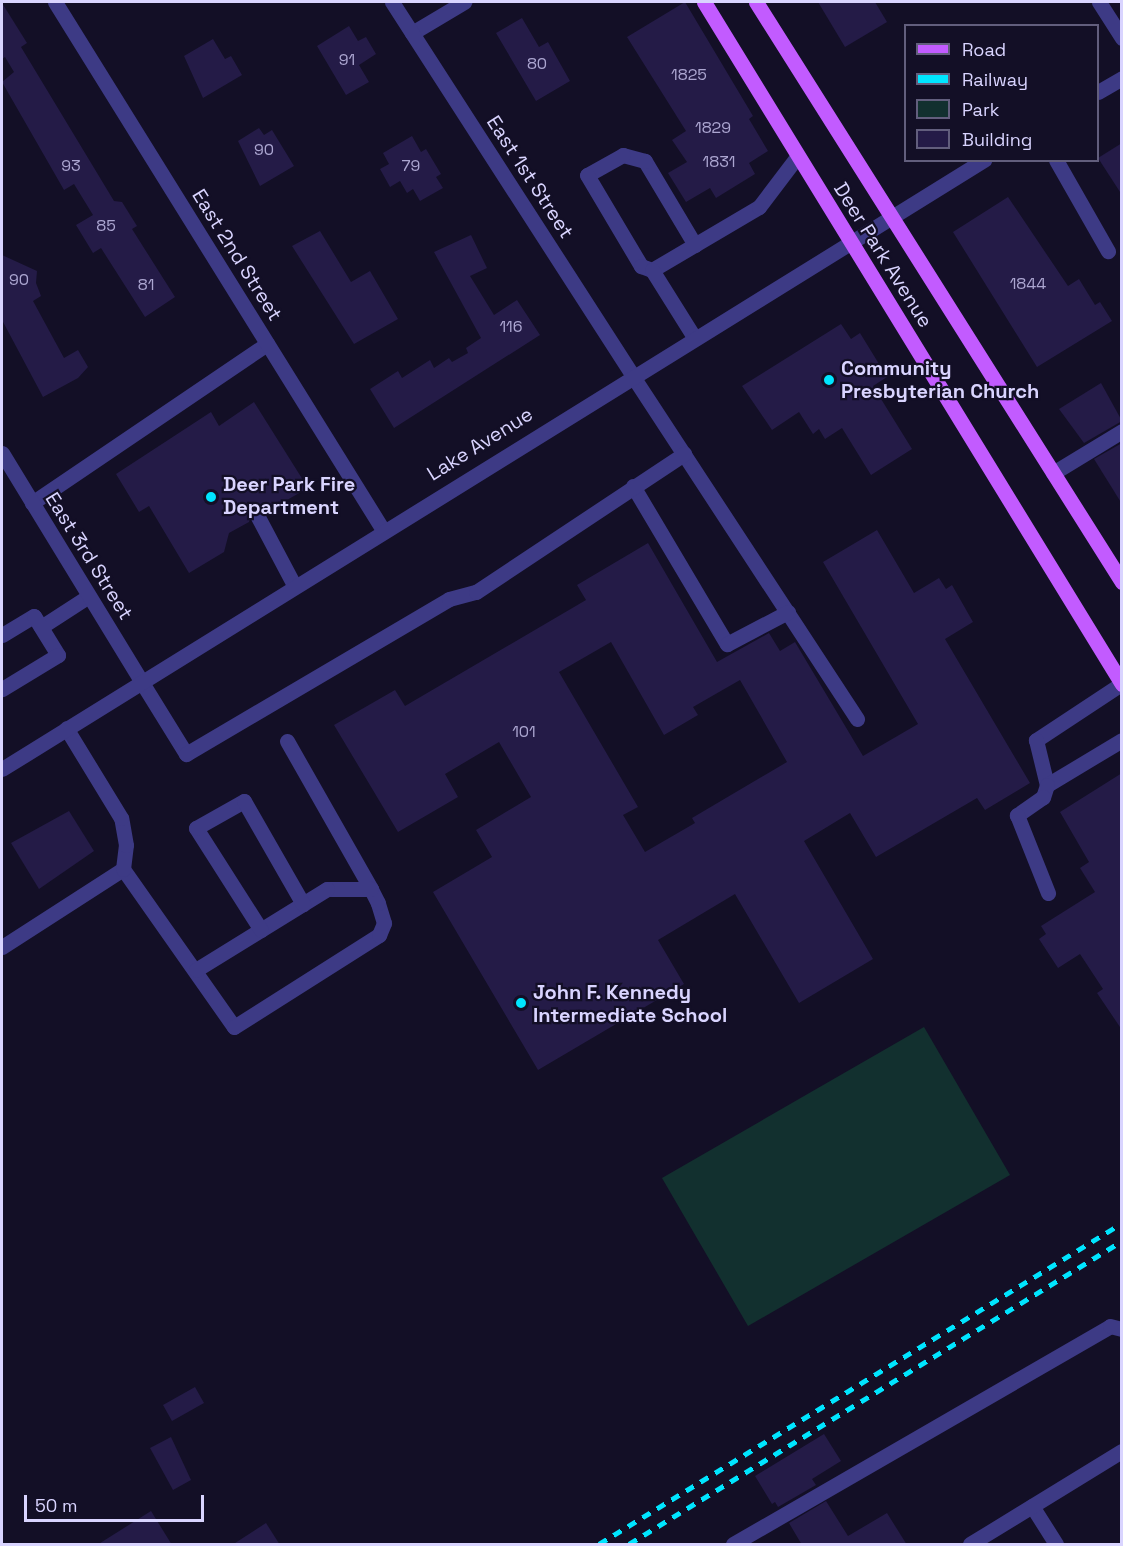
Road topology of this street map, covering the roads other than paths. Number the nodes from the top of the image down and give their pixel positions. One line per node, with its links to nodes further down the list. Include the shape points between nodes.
1 (55, 2): 20 (street, East 2nd Street)
2 (392, 2): 7 (street, East 1st Street)
3 (464, 2): 7 (street)
4 (704, 2): 11 (main road, Deer Park Avenue)
5 (756, 2): 14 (main road, Deer Park Avenue)
6 (1099, 2): 8 (street)
7 (412, 33): 21 (street, East 1st Street)
8 (1122, 38)
9 (1122, 78): 10 (street)
10 (1099, 91)
11 (797, 157): 15 (main road, Deer Park Avenue); 16 (street, via 759,207)
12 (981, 162): 14 (street, Lake Avenue)
13 (1057, 162): 17 (street)
14 (891, 216): 15 (street, Lake Avenue); 25 (main road, Deer Park Avenue)
15 (849, 243): 19 (street, Lake Avenue); 37 (main road, Deer Park Avenue)
16 (695, 245): 18 (street); 18 (street, via 645,160 623,155 587,174 641,266)
17 (1108, 250)
18 (652, 270): 19 (street)
19 (694, 337): 21 (street, Lake Avenue)
20 (267, 344): 27 (street); 29 (street, East 2nd Street)
21 (632, 375): 24 (street, East 1st Street); 29 (street, Lake Avenue)
22 (1122, 431): 25 (street)
23 (2, 453): 27 (street, East 3rd Street)
24 (684, 454): 26 (street); 33 (street, East 1st Street)
25 (1053, 473): 30 (main road, Deer Park Avenue)
26 (633, 486): 33 (street, via 726,644); 36 (street, East 3rd Street, via 476,592 449,599 186,754)
27 (32, 503): 32 (street, East 3rd Street)
28 (258, 517): 31 (street)
29 (382, 530): 31 (street, Lake Avenue)
30 (1122, 582)
31 (294, 585): 36 (street, Lake Avenue)
32 (89, 596): 34 (street); 36 (street, East 3rd Street)
33 (788, 612): 39 (street, East 1st Street)
34 (41, 627): 35 (street, via 34,616); 38 (street, via 58,655)
35 (2, 636)
36 (141, 681): 40 (street, Lake Avenue)
37 (1121, 684): 44 (street, via 1036,740)
38 (2, 689)
39 (857, 719)
40 (66, 728): 43 (street, Lake Avenue); 45 (street, via 121,818 126,845)
41 (1122, 740): 44 (street)
42 (287, 741): 46 (street)
43 (2, 768)
44 (1047, 785): 47 (street, via 1043,797 1017,815)
45 (123, 869): 50 (street); 51 (street)
46 (371, 889): 48 (street, via 327,889); 51 (street, via 384,923 379,935 234,1027)
47 (1048, 894)
48 (303, 904): 49 (street); 49 (street, via 244,801 196,828)
49 (261, 930): 51 (street)
50 (2, 947)
51 (196, 970)
52 (1122, 1329): 55 (street, via 1110,1326)
53 (1122, 1451): 54 (street)
54 (1032, 1506): 56 (street); 57 (street)
55 (733, 1545)
56 (970, 1545)
57 (1056, 1545)

